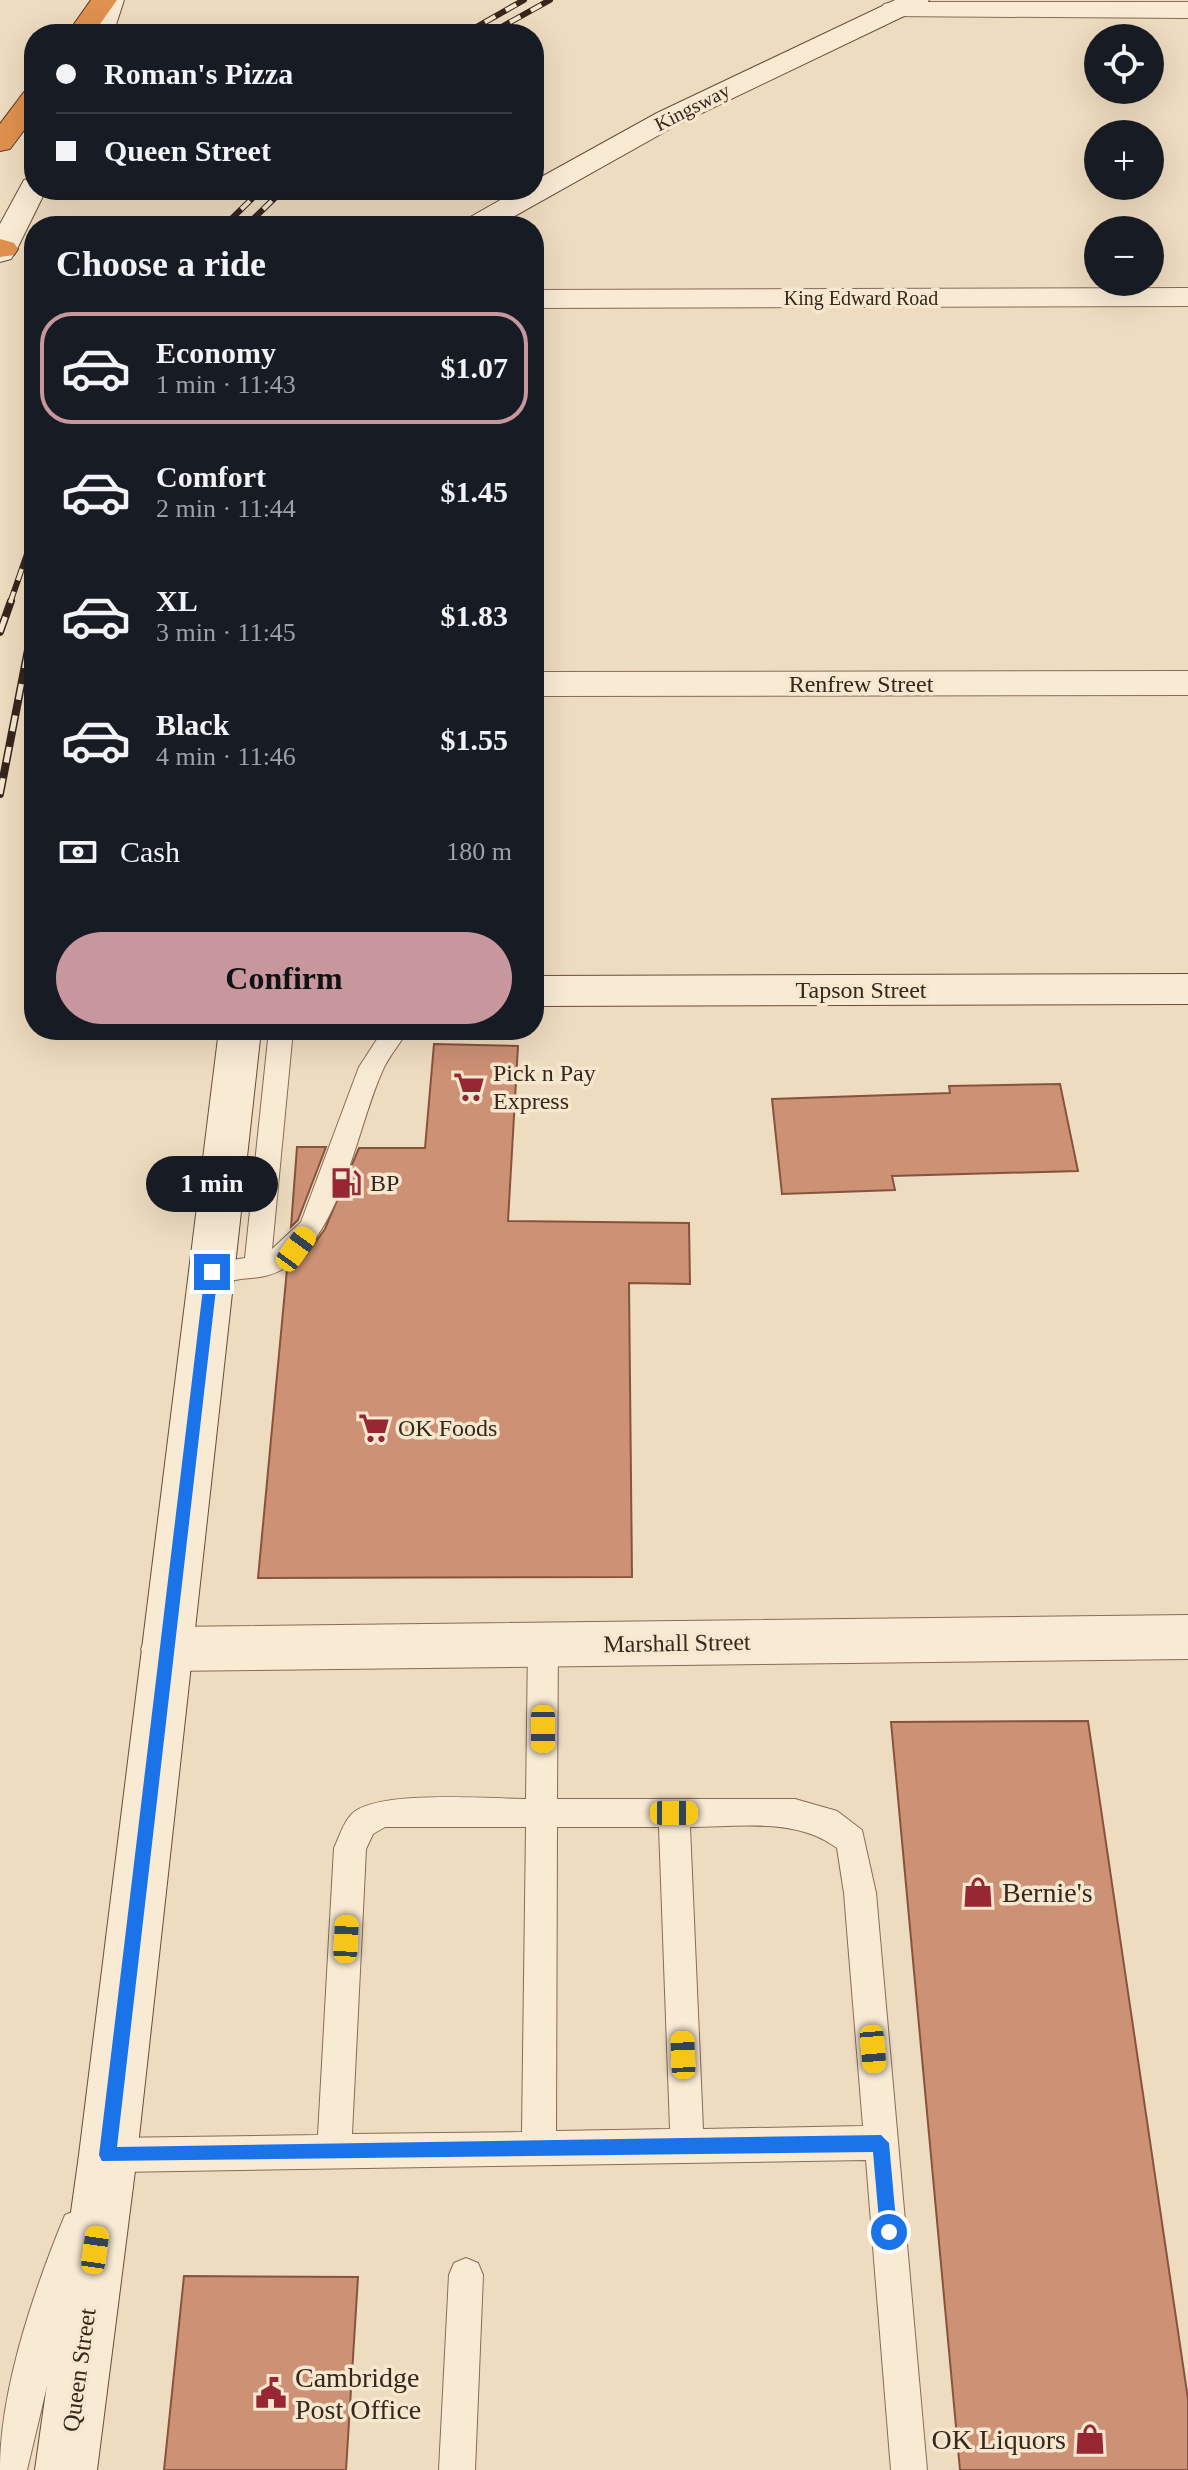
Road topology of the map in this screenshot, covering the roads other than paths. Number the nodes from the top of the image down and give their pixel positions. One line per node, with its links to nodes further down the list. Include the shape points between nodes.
1 (104, 0): 5 (highway)
2 (111, 0): 6 (street)
3 (904, 5): 4 (street); 9 (street, Kingsway, via 667,119)
4 (1188, 10)
5 (87, 24)
6 (103, 24)
7 (24, 111): 8 (highway)
8 (0, 143)
9 (544, 188)
10 (27, 200): 13 (street)
11 (522, 200): 12 (street, Kingsway)
12 (493, 216)
13 (1, 250)
14 (1188, 297): 15 (street, King Edward Road)
15 (544, 299)
16 (1188, 683): 17 (street, Renfrew Street)
17 (544, 684)
18 (1188, 989): 19 (street, Tapson Street)
19 (544, 991)
20 (240, 1040): 23 (street, Queen Street)
21 (279, 1040): 23 (lane)
22 (389, 1040): 23 (lane, via 371,1067 312,1227 296,1249)
23 (234, 1270): 26 (street, Queen Street)
24 (1188, 1637): 25 (street, Marshall Street)
25 (543, 1644): 26 (street, Marshall Street); 27 (lane)
26 (166, 1649): 33 (street, Queen Street)
27 (544, 1813): 28 (lane); 31 (lane); 32 (lane, via 382,1813 362,1824 350,1848)
28 (674, 1813): 29 (lane, via 795,1813 826,1821 851,1840); 30 (lane)
29 (881, 2143): 30 (lane); 38 (lane)
30 (687, 2146): 31 (lane)
31 (539, 2149): 32 (lane)
32 (334, 2151): 33 (lane)
33 (108, 2155): 35 (lane, via 67,2249); 36 (street, Queen Street)
34 (466, 2275): 37 (lane)
35 (9, 2470)
36 (66, 2470)
37 (457, 2470)
38 (909, 2470)

